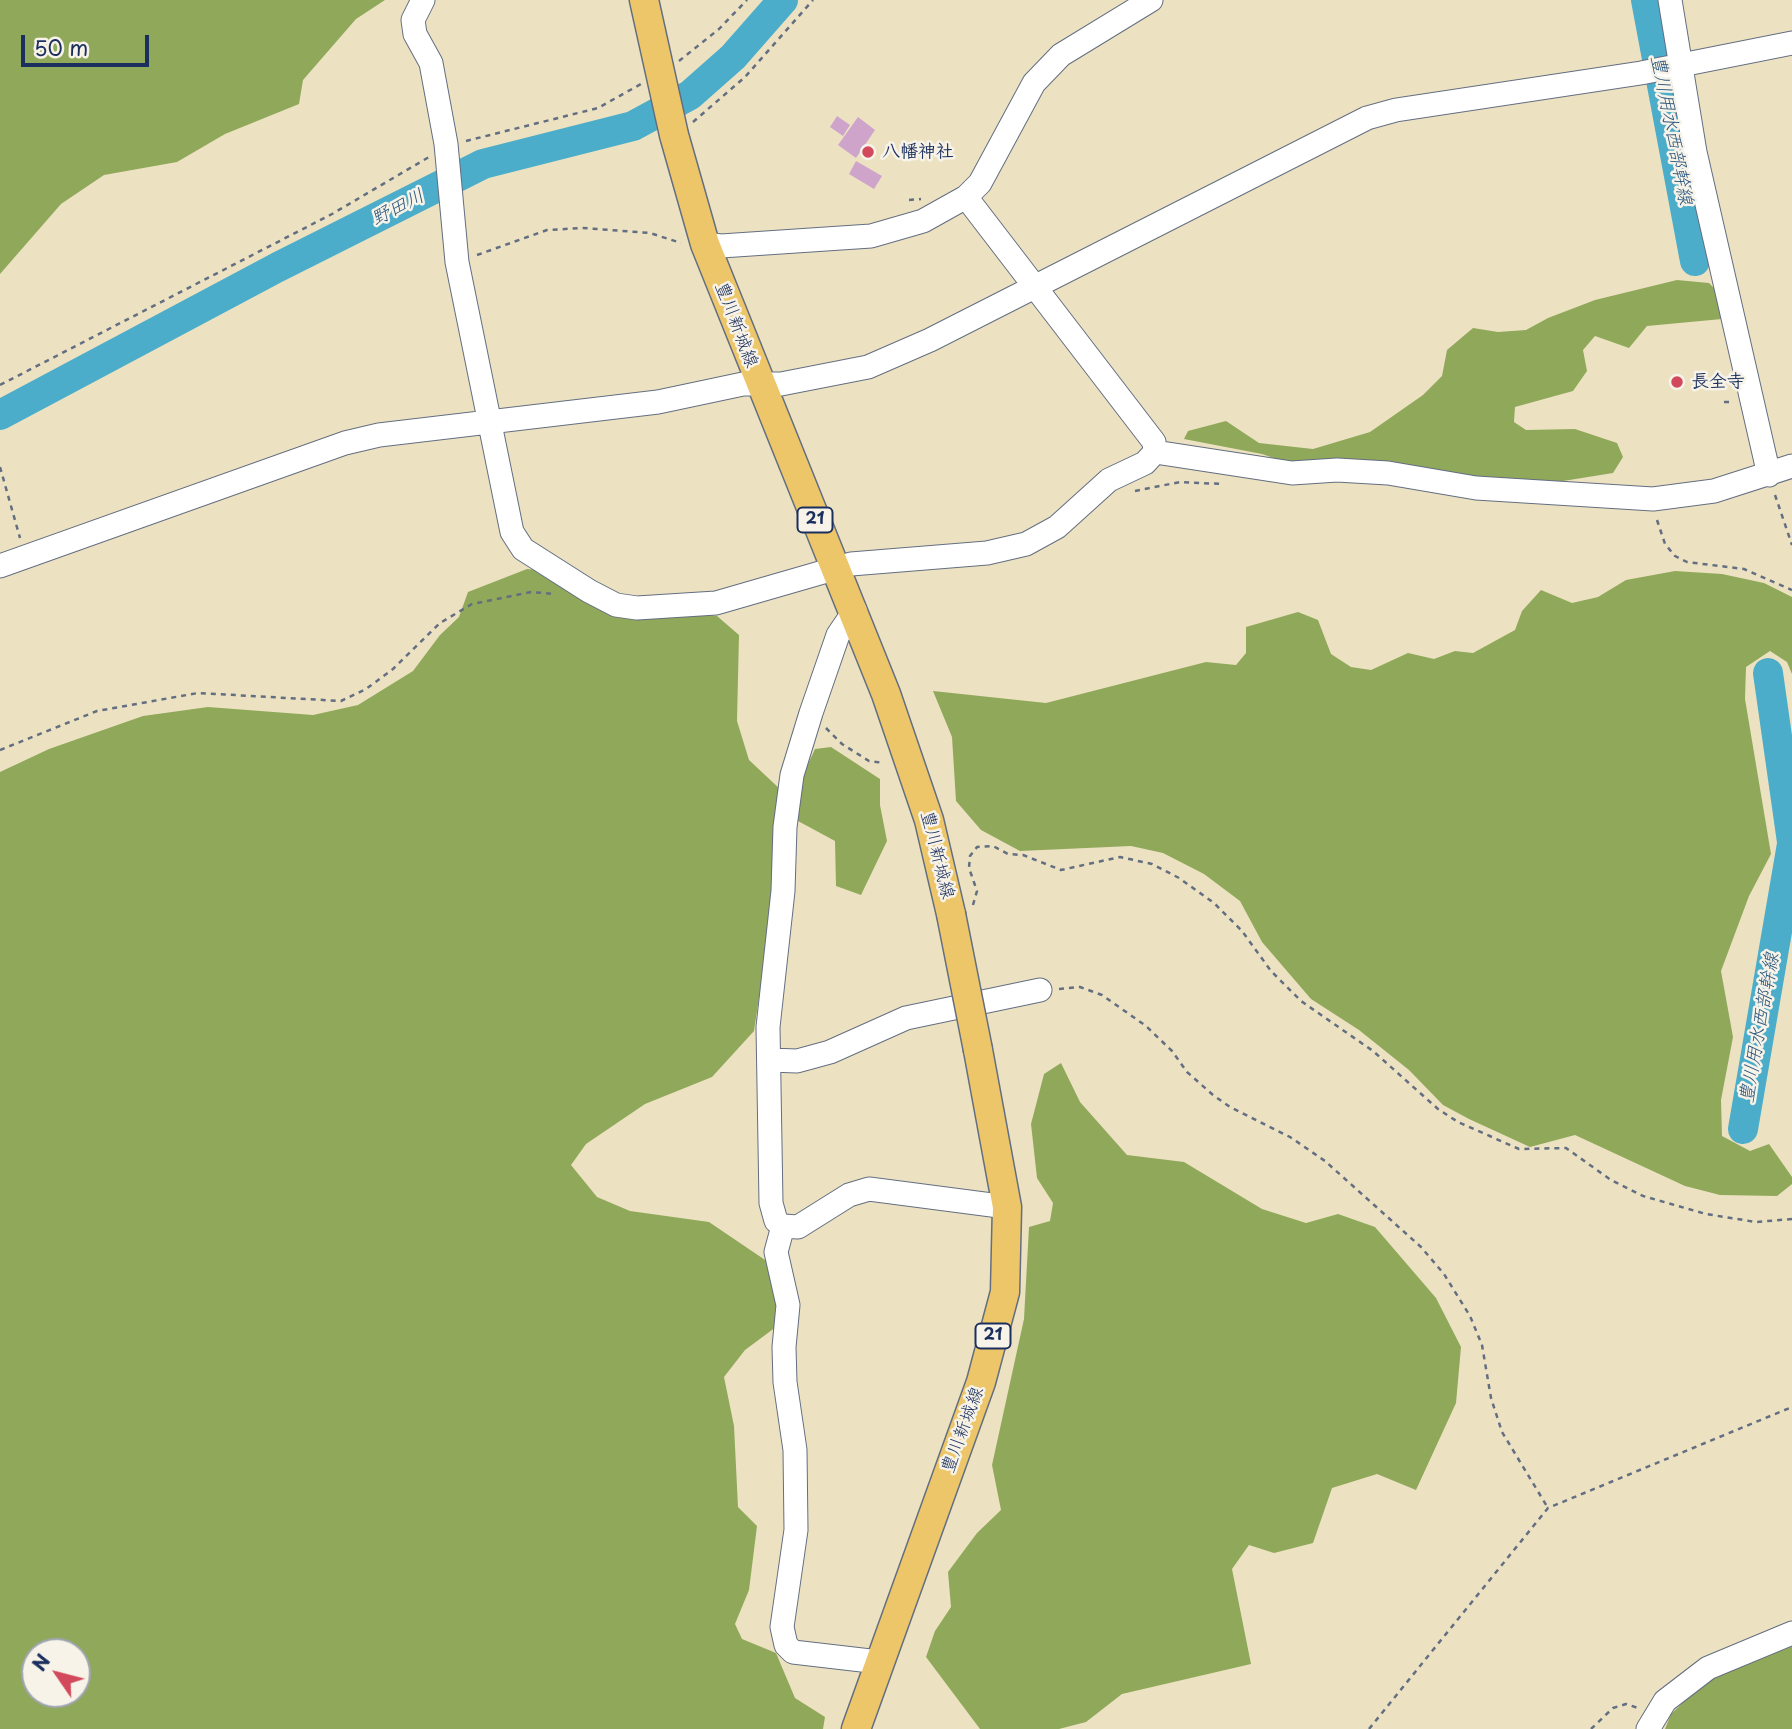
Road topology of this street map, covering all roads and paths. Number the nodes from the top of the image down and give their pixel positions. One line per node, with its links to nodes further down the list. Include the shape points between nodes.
1 (423, 0): 11 (street, via 413,20 415,34 431,63)
2 (644, 0): 9 (main road, 豊川新城線 / 21)
3 (747, 0): 9 (path)
4 (813, 0): 10 (path, via 745,77)
5 (1150, 0): 12 (street, via 1060,55 1034,83 980,183)
6 (1670, 0): 8 (street)
7 (1792, 43): 8 (street)
8 (1676, 66): 15 (street, via 1367,118); 22 (street)
9 (661, 77): 10 (main road, 豊川新城線 / 21); 11 (path, via 598,108)
10 (673, 131): 13 (main road, 豊川新城線 / 21)
11 (447, 149): 14 (street); 16 (path, via 332,214)
12 (966, 197): 13 (street, via 923,221 871,236); 15 (street)
13 (705, 244): 14 (path, via 688,245 650,233 547,230); 17 (main road, 豊川新城線 / 21)
14 (457, 262): 18 (street)
15 (1034, 287): 17 (street, via 888,360); 19 (street, via 1154,442)
16 (0, 385)
17 (759, 385): 18 (street); 29 (main road, 豊川新城線 / 21)
18 (488, 423): 27 (street, via 345,443); 31 (street, via 512,532 523,549)
19 (1155, 452): 25 (street, via 1292,473 1375,472 1476,488); 29 (street, via 1145,463 1109,480 1057,527 1026,544 987,553)
20 (1792, 466): 22 (street)
21 (0, 467): 27 (path)
22 (1769, 475): 25 (street, via 1713,491); 26 (path)
23 (1231, 485): 24 (path, via 1180,482)
24 (1125, 493)
25 (1653, 499): 30 (path, via 1661,536 1675,556 1687,562 1744,569)
26 (1792, 545)
27 (28, 555): 28 (street)
28 (0, 566)
29 (835, 567): 31 (street, via 716,603 637,608 616,605); 32 (main road, 豊川新城線 / 21)
30 (1792, 590)
31 (589, 591): 34 (path, via 572,595 531,592 472,604 440,624 366,689 341,701 198,693 97,711)
32 (855, 610): 33 (street, via 838,635); 35 (main road, 豊川新城線 / 21)
33 (811, 713): 35 (path, via 842,744 869,761 890,763); 38 (street, via 792,775 785,827 768,1027)
34 (0, 750)
35 (909, 758): 36 (main road, 豊川新城線 / 21)
36 (951, 914): 39 (main road, 豊川新城線 / 21, bridge); 40 (path, via 977,901 969,868 977,847 993,846 1061,870 1120,857 1152,864 1214,903 1301,1000 1373,1051 1438,1110 1458,1122 1519,1149 1566,1148 1643,1196 1756,1222)
37 (1040, 990): 38 (street, via 906,1018 830,1052 797,1061); 43 (path, via 1080,988 1102,995 1146,1026 1213,1095 1325,1161 1421,1247 1470,1316 1482,1345 1502,1432)
38 (770, 1060): 41 (street, via 771,1203 776,1221)
39 (1007, 1207): 41 (street, via 869,1189 849,1195 798,1227); 45 (main road, 豊川新城線 / 21, via 1005,1292 981,1382)
40 (1792, 1219)
41 (783, 1226): 45 (street, via 776,1252 788,1305 785,1382 795,1450 796,1530 782,1627 786,1645 793,1652)
42 (1792, 1407): 43 (path)
43 (1549, 1508): 48 (path)
44 (1792, 1633): 46 (street, via 1708,1668 1665,1701)
45 (879, 1662): 47 (main road, 豊川新城線 / 21)
46 (1650, 1724): 49 (path, via 1626,1704 1613,1708)
47 (856, 1729)
48 (1369, 1729)
49 (1591, 1729)

